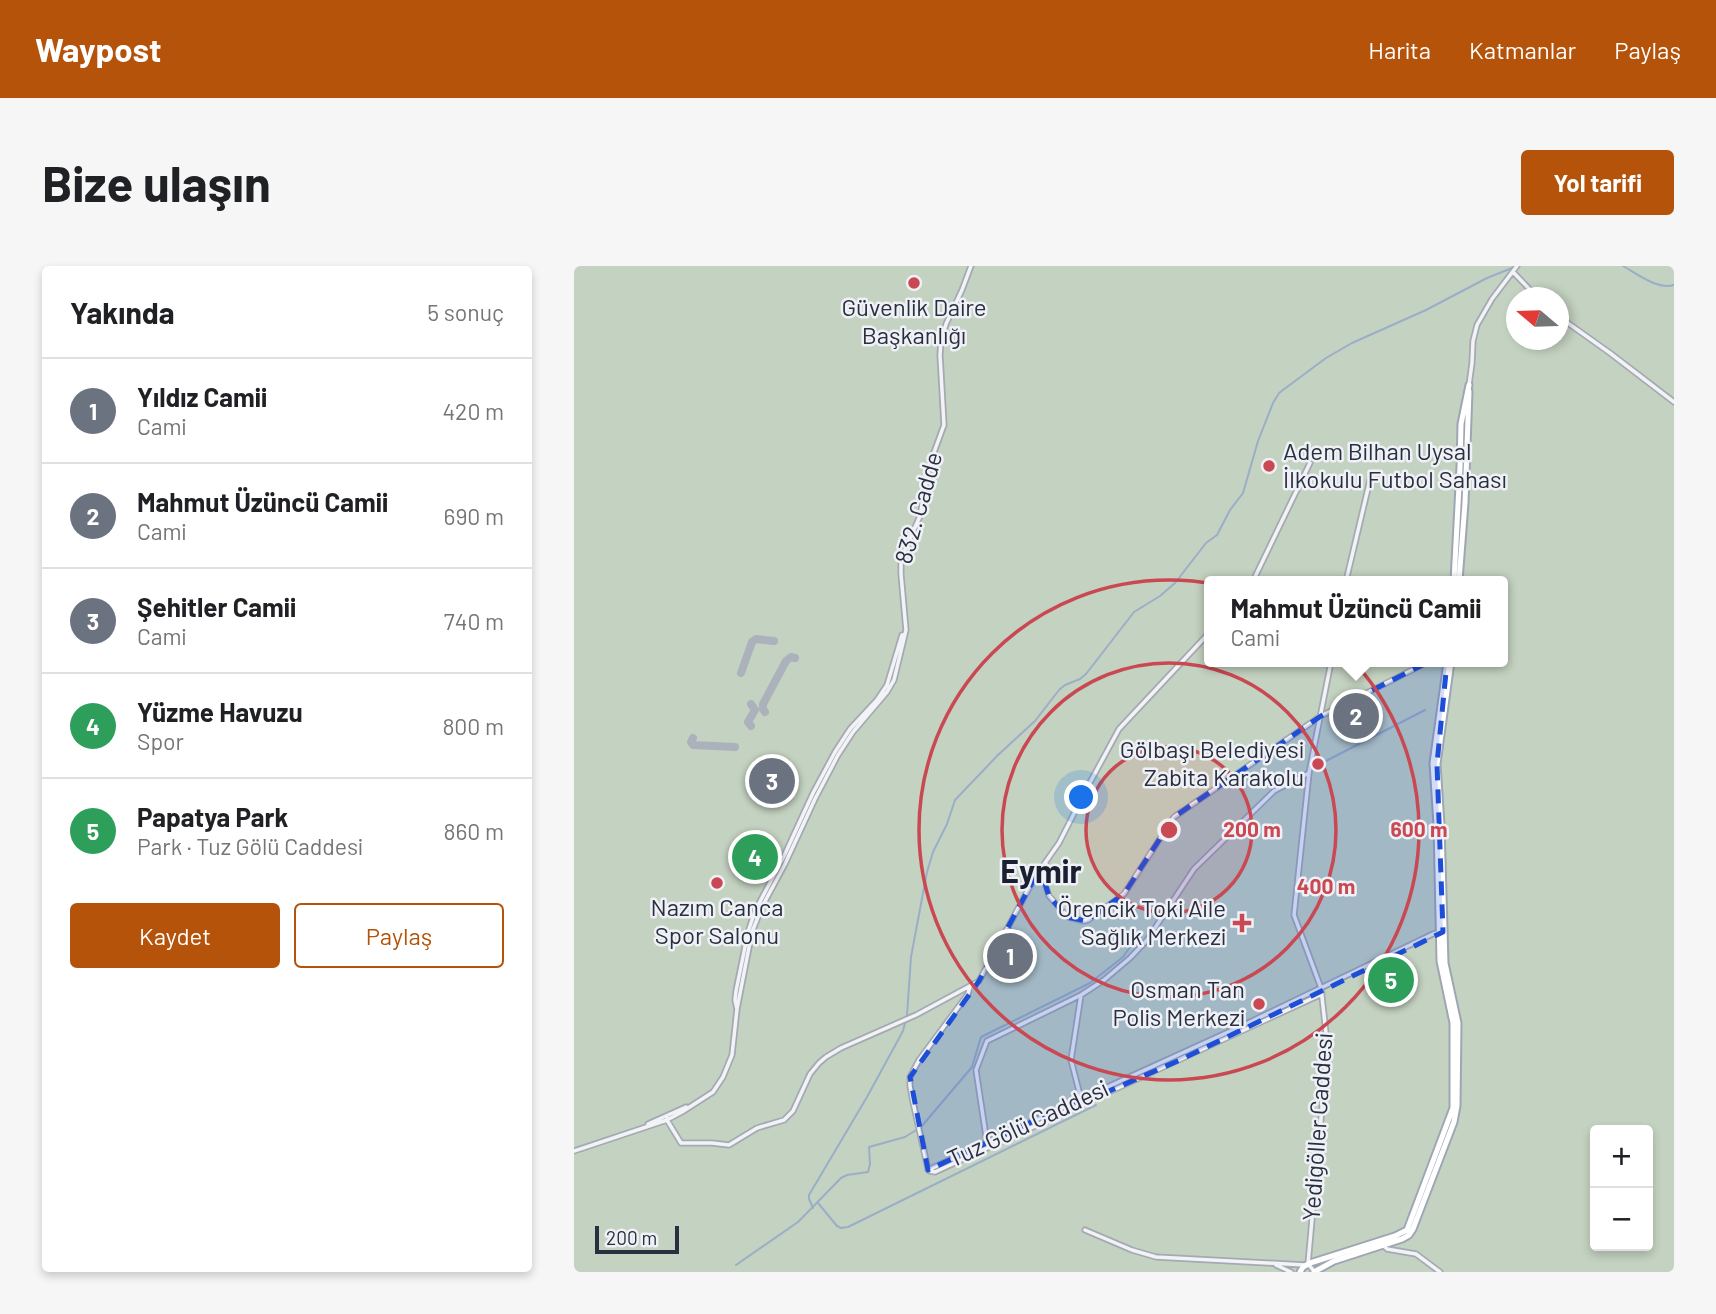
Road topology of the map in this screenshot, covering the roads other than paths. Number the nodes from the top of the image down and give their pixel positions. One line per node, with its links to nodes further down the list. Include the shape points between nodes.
1 (971, 266): 16 (street, 832. Cadde, via 943,333 944,425 929,466 920,516 901,559 906,625)
2 (1517, 266): 3 (street)
3 (1513, 272): 4 (street); 6 (street, via 1477,325)
4 (1527, 287)
5 (1569, 323): 7 (street)
6 (1469, 384): 12 (main road, via 1461,424); 13 (main road)
7 (1674, 402)
8 (1310, 463): 10 (street)
9 (1370, 480): 11 (street)
10 (1255, 576)
11 (1347, 576)
12 (1454, 576)
13 (1459, 576)
14 (902, 635): 16 (street, 832. Cadde)
15 (1204, 638): 22 (street, via 1119,729)
16 (899, 652): 31 (street, 832. Cadde, via 887,685 835,752 750,923 736,991 734,1049 723,1077 713,1092)
17 (1330, 667): 20 (street, Yedigöller Caddesi)
18 (1418, 667): 20 (street)
19 (1448, 667): 25 (main road, via 1433,763)
20 (1321, 716): 21 (street, Yedigöller Caddesi); 24 (street, via 1173,818 1124,894 1087,921 1065,915 1049,896)
21 (1309, 773): 27 (street, Yedigöller Caddesi, via 1294,915); 29 (street, via 1274,791 1195,869 1139,950)
22 (1046, 862): 23 (street); 24 (street)
23 (1035, 877): 24 (street); 26 (street, via 979,981)
24 (1043, 877)
25 (1441, 932): 27 (street, Tuz Gölü Caddesi); 36 (main road, via 1440,961 1454,1027 1453,1115 1409,1231)
26 (970, 986): 31 (street, via 822,1060 786,1118 757,1128 737,1142 726,1146 683,1144); 34 (street, via 910,1077)
27 (1321, 988): 28 (street, Yedigöller Caddesi); 30 (street, Tuz Gölü Caddesi)
28 (1322, 993): 30 (street, Tuz Gölü Caddesi); 38 (street, Yedigöller Caddesi, via 1327,1051)
29 (1081, 995): 30 (street, via 1071,1060); 32 (street, via 985,1044 976,1070)
30 (1081, 1101): 32 (street, Tuz Gölü Caddesi); 34 (street, Tuz Gölü Caddesi, via 935,1172)
31 (669, 1117): 33 (street, 832. Cadde)
32 (988, 1143): 34 (street, Tuz Gölü Caddesi)
33 (574, 1151)
34 (929, 1170)
35 (1085, 1230): 37 (street, via 1156,1256)
36 (1383, 1243): 38 (main road); 39 (main road); 42 (street, via 1387,1250 1419,1255)
37 (1275, 1264): 38 (street); 40 (street)
38 (1306, 1265): 39 (street); 41 (main road)
39 (1316, 1271)
40 (1291, 1272)
41 (1300, 1272)
42 (1440, 1272)

